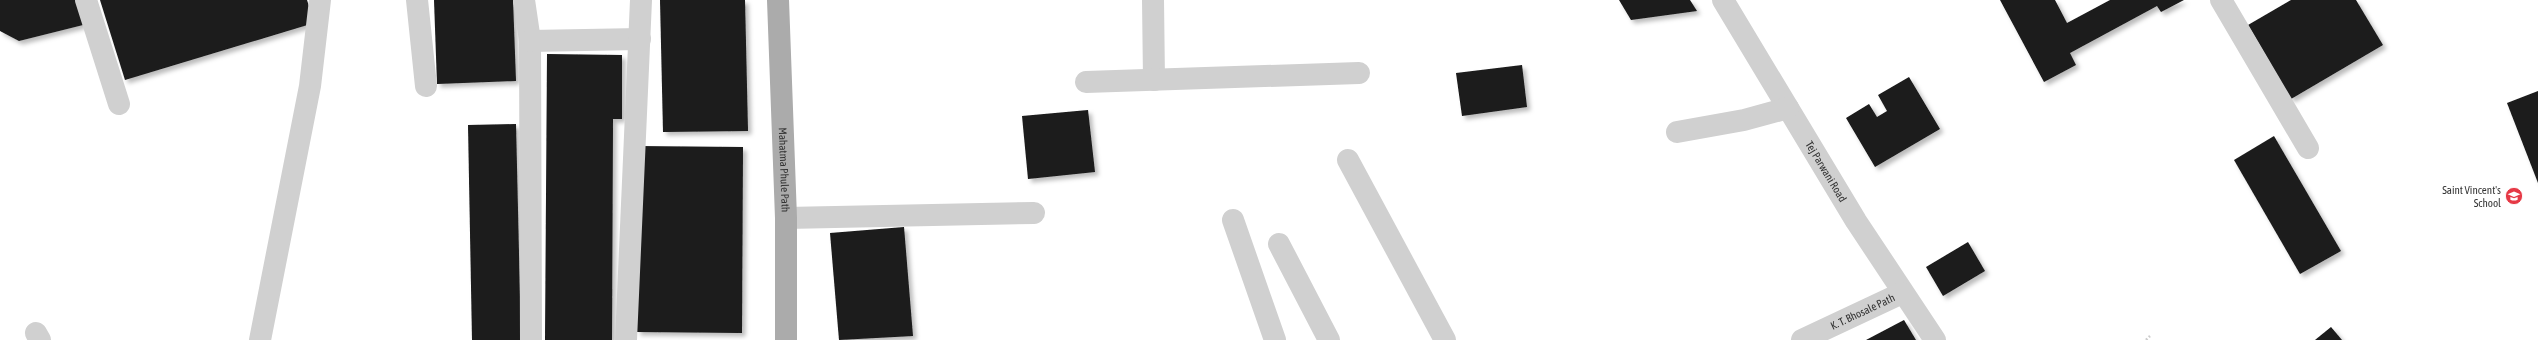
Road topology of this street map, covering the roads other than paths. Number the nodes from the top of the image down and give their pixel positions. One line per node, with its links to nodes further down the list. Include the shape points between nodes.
1 (86, 0): 16 (street)
2 (320, 0): 27 (street, via 310,86)
3 (417, 0): 15 (street)
4 (524, 0): 11 (street)
5 (641, 0): 10 (street)
6 (778, 0): 22 (main road, Mahatma Phule Path)
7 (1153, 0): 13 (street)
8 (1723, 0): 17 (street, Tej Parwani Road)
9 (2221, 0): 19 (street)
10 (640, 40): 11 (street); 29 (street)
11 (530, 41): 28 (street)
12 (1359, 73): 13 (street)
13 (1154, 80): 14 (street)
14 (1086, 82)
15 (426, 86)
16 (119, 104)
17 (1788, 108): 18 (street, via 1744,120); 25 (street, Tej Parwani Road)
18 (1677, 132)
19 (2308, 148)
20 (1348, 160): 33 (street)
21 (1034, 213): 22 (street)
22 (786, 218): 30 (main road, Mahatma Phule Path)
23 (1233, 220): 31 (street)
24 (1279, 244): 32 (street)
25 (1902, 293): 26 (street, K. T. Bhosale Path); 34 (street, Tej Parwani Road)
26 (1807, 339)
27 (260, 340)
28 (531, 340)
29 (626, 340)
30 (786, 340)
31 (1275, 340)
32 (1329, 340)
33 (1445, 340)
34 (1935, 340)

